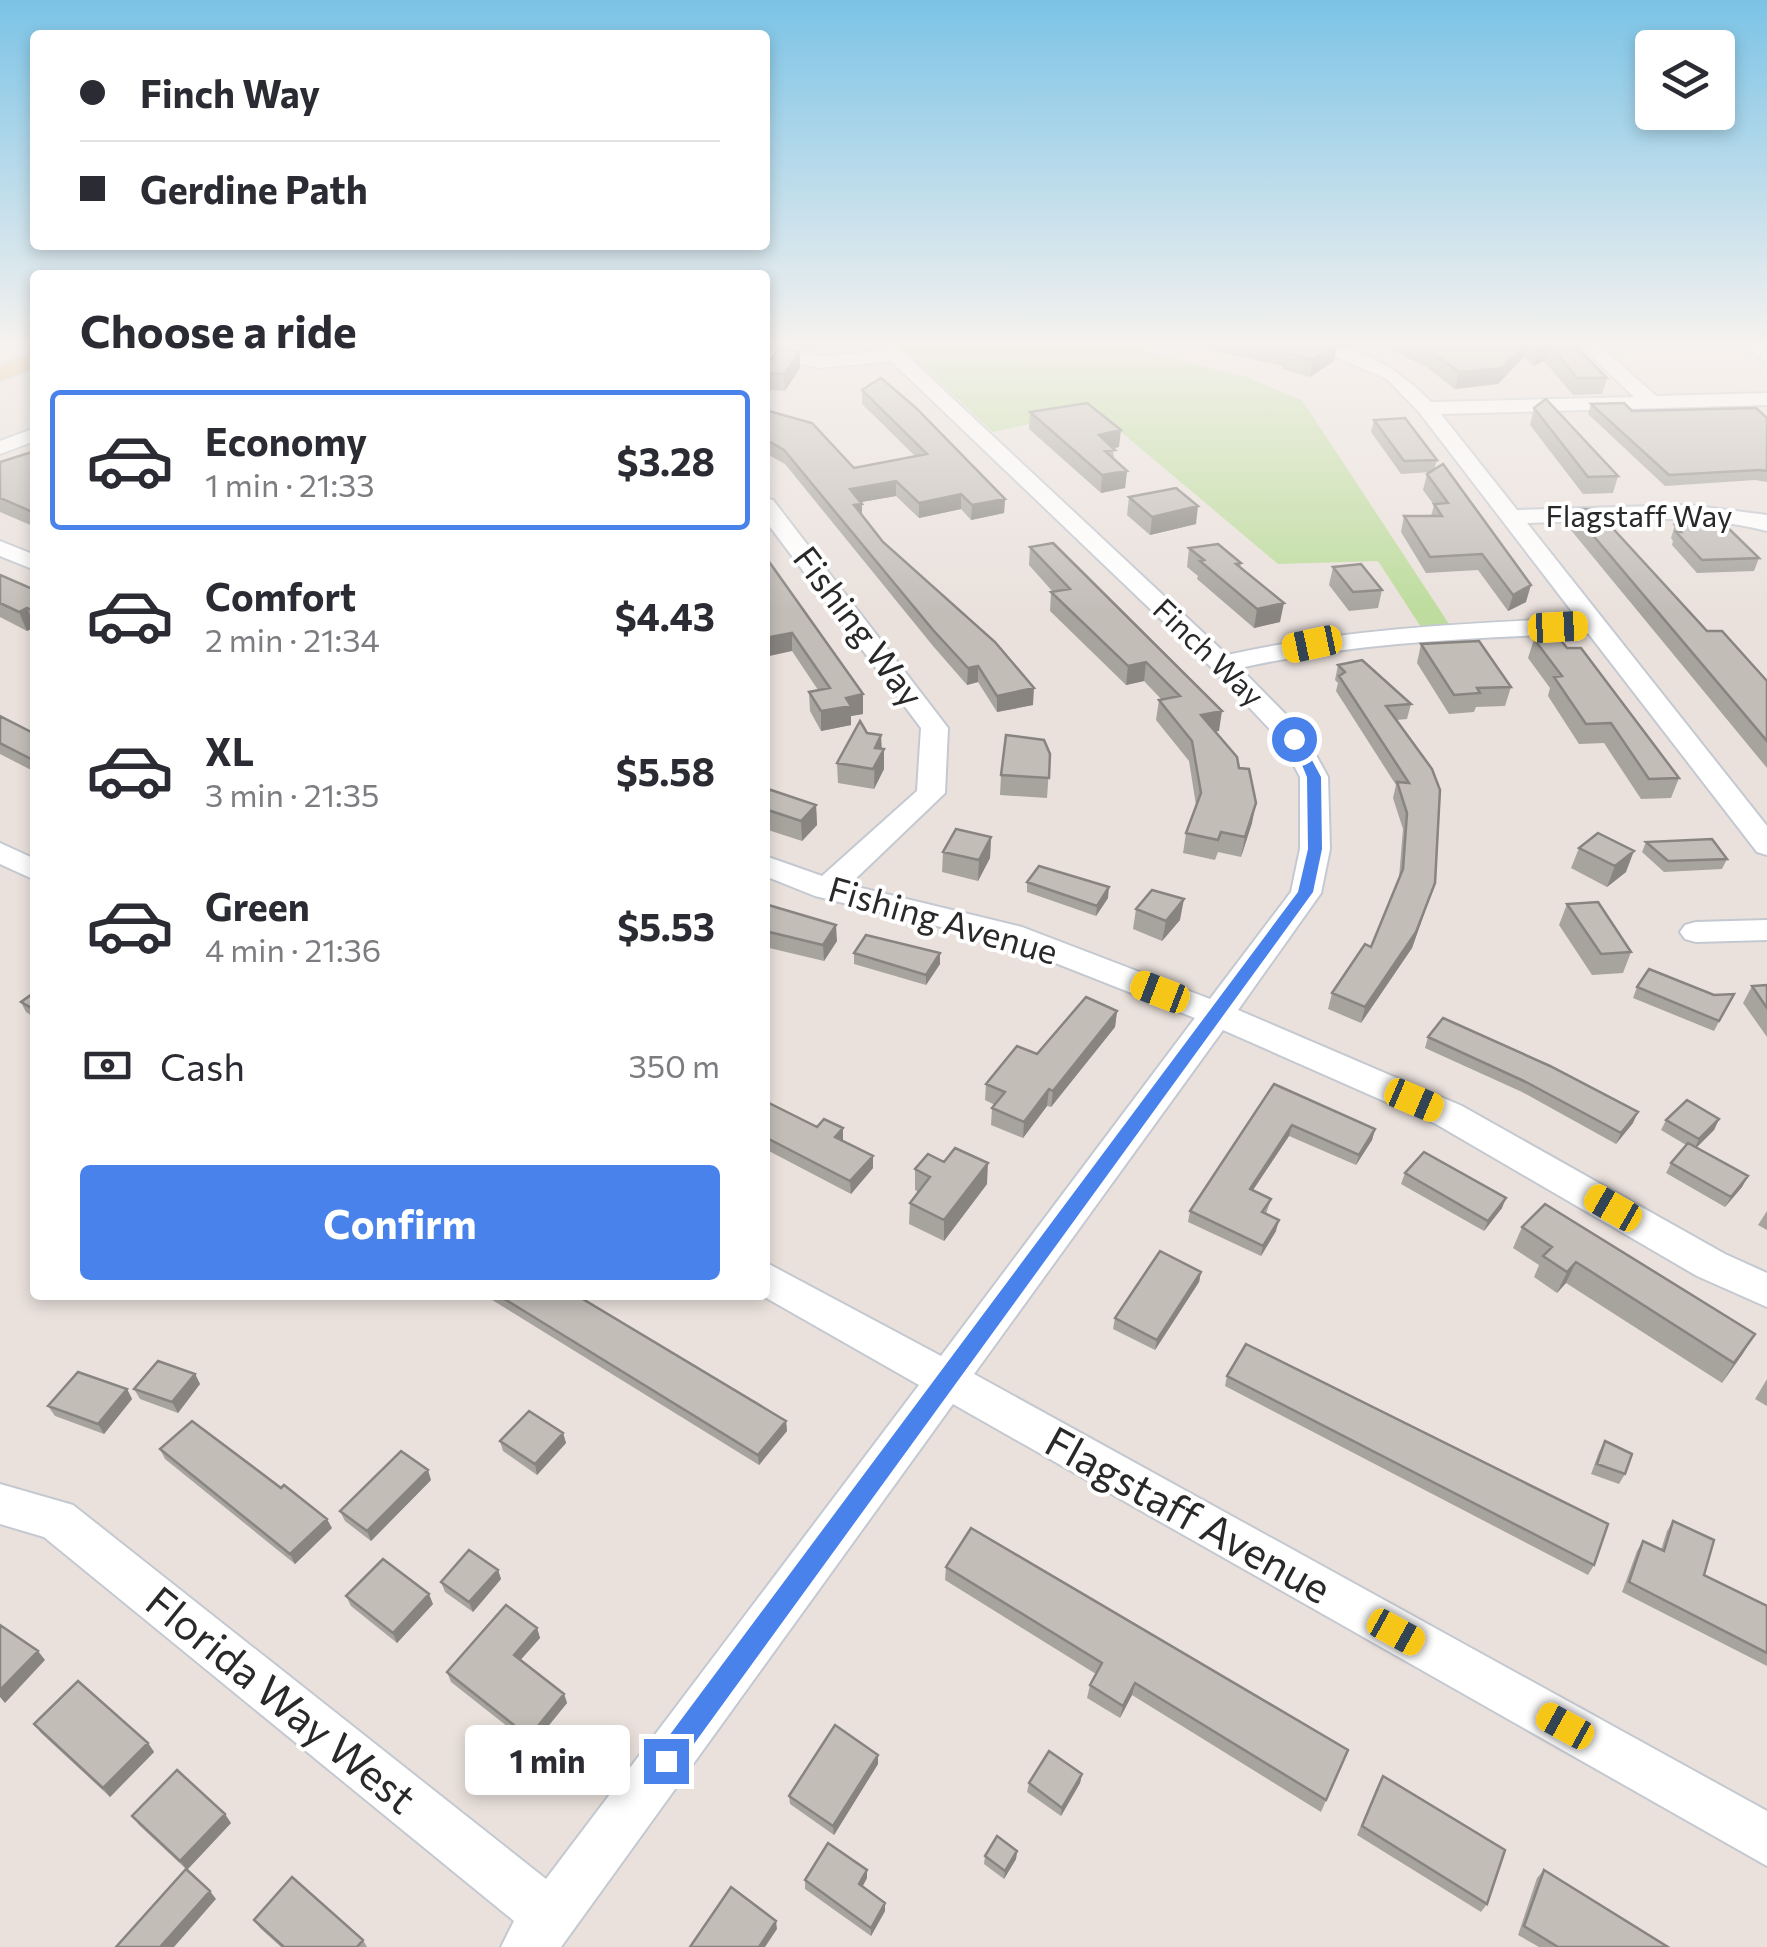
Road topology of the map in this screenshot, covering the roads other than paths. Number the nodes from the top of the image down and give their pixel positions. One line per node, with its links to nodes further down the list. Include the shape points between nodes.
1 (979, 432): 11 (street, Finch Way)
2 (1444, 432): 6 (street)
3 (30, 436): 4 (street)
4 (0, 448)
5 (770, 512): 16 (street, Fishing Way, via 935,728 930,793)
6 (1510, 517): 7 (street, Flagstaff Way); 10 (street)
7 (1762, 517)
8 (0, 548): 9 (street)
9 (30, 562)
10 (1596, 625): 11 (street, via 1312,644); 12 (street)
11 (1222, 664): 19 (street, Finch Way, via 1294,739 1314,777 1315,849 1306,892)
12 (1767, 846)
13 (0, 852): 15 (street)
14 (770, 867): 16 (street, Fishing Avenue)
15 (30, 868)
16 (826, 889): 19 (street, Fishing Avenue, via 1011,934)
17 (1767, 930): 18 (street)
18 (1696, 932)
19 (1217, 1014): 21 (street, Fishing Avenue, via 1449,1115); 22 (street, Finch Way)
20 (770, 1281): 22 (street, Flagstaff Avenue)
21 (1767, 1291)
22 (948, 1380): 24 (street, Flagstaff Avenue); 25 (street, Finch Way)
23 (0, 1504): 25 (street, Florida Way West, via 57,1520)
24 (1767, 1840)
25 (540, 1932)

